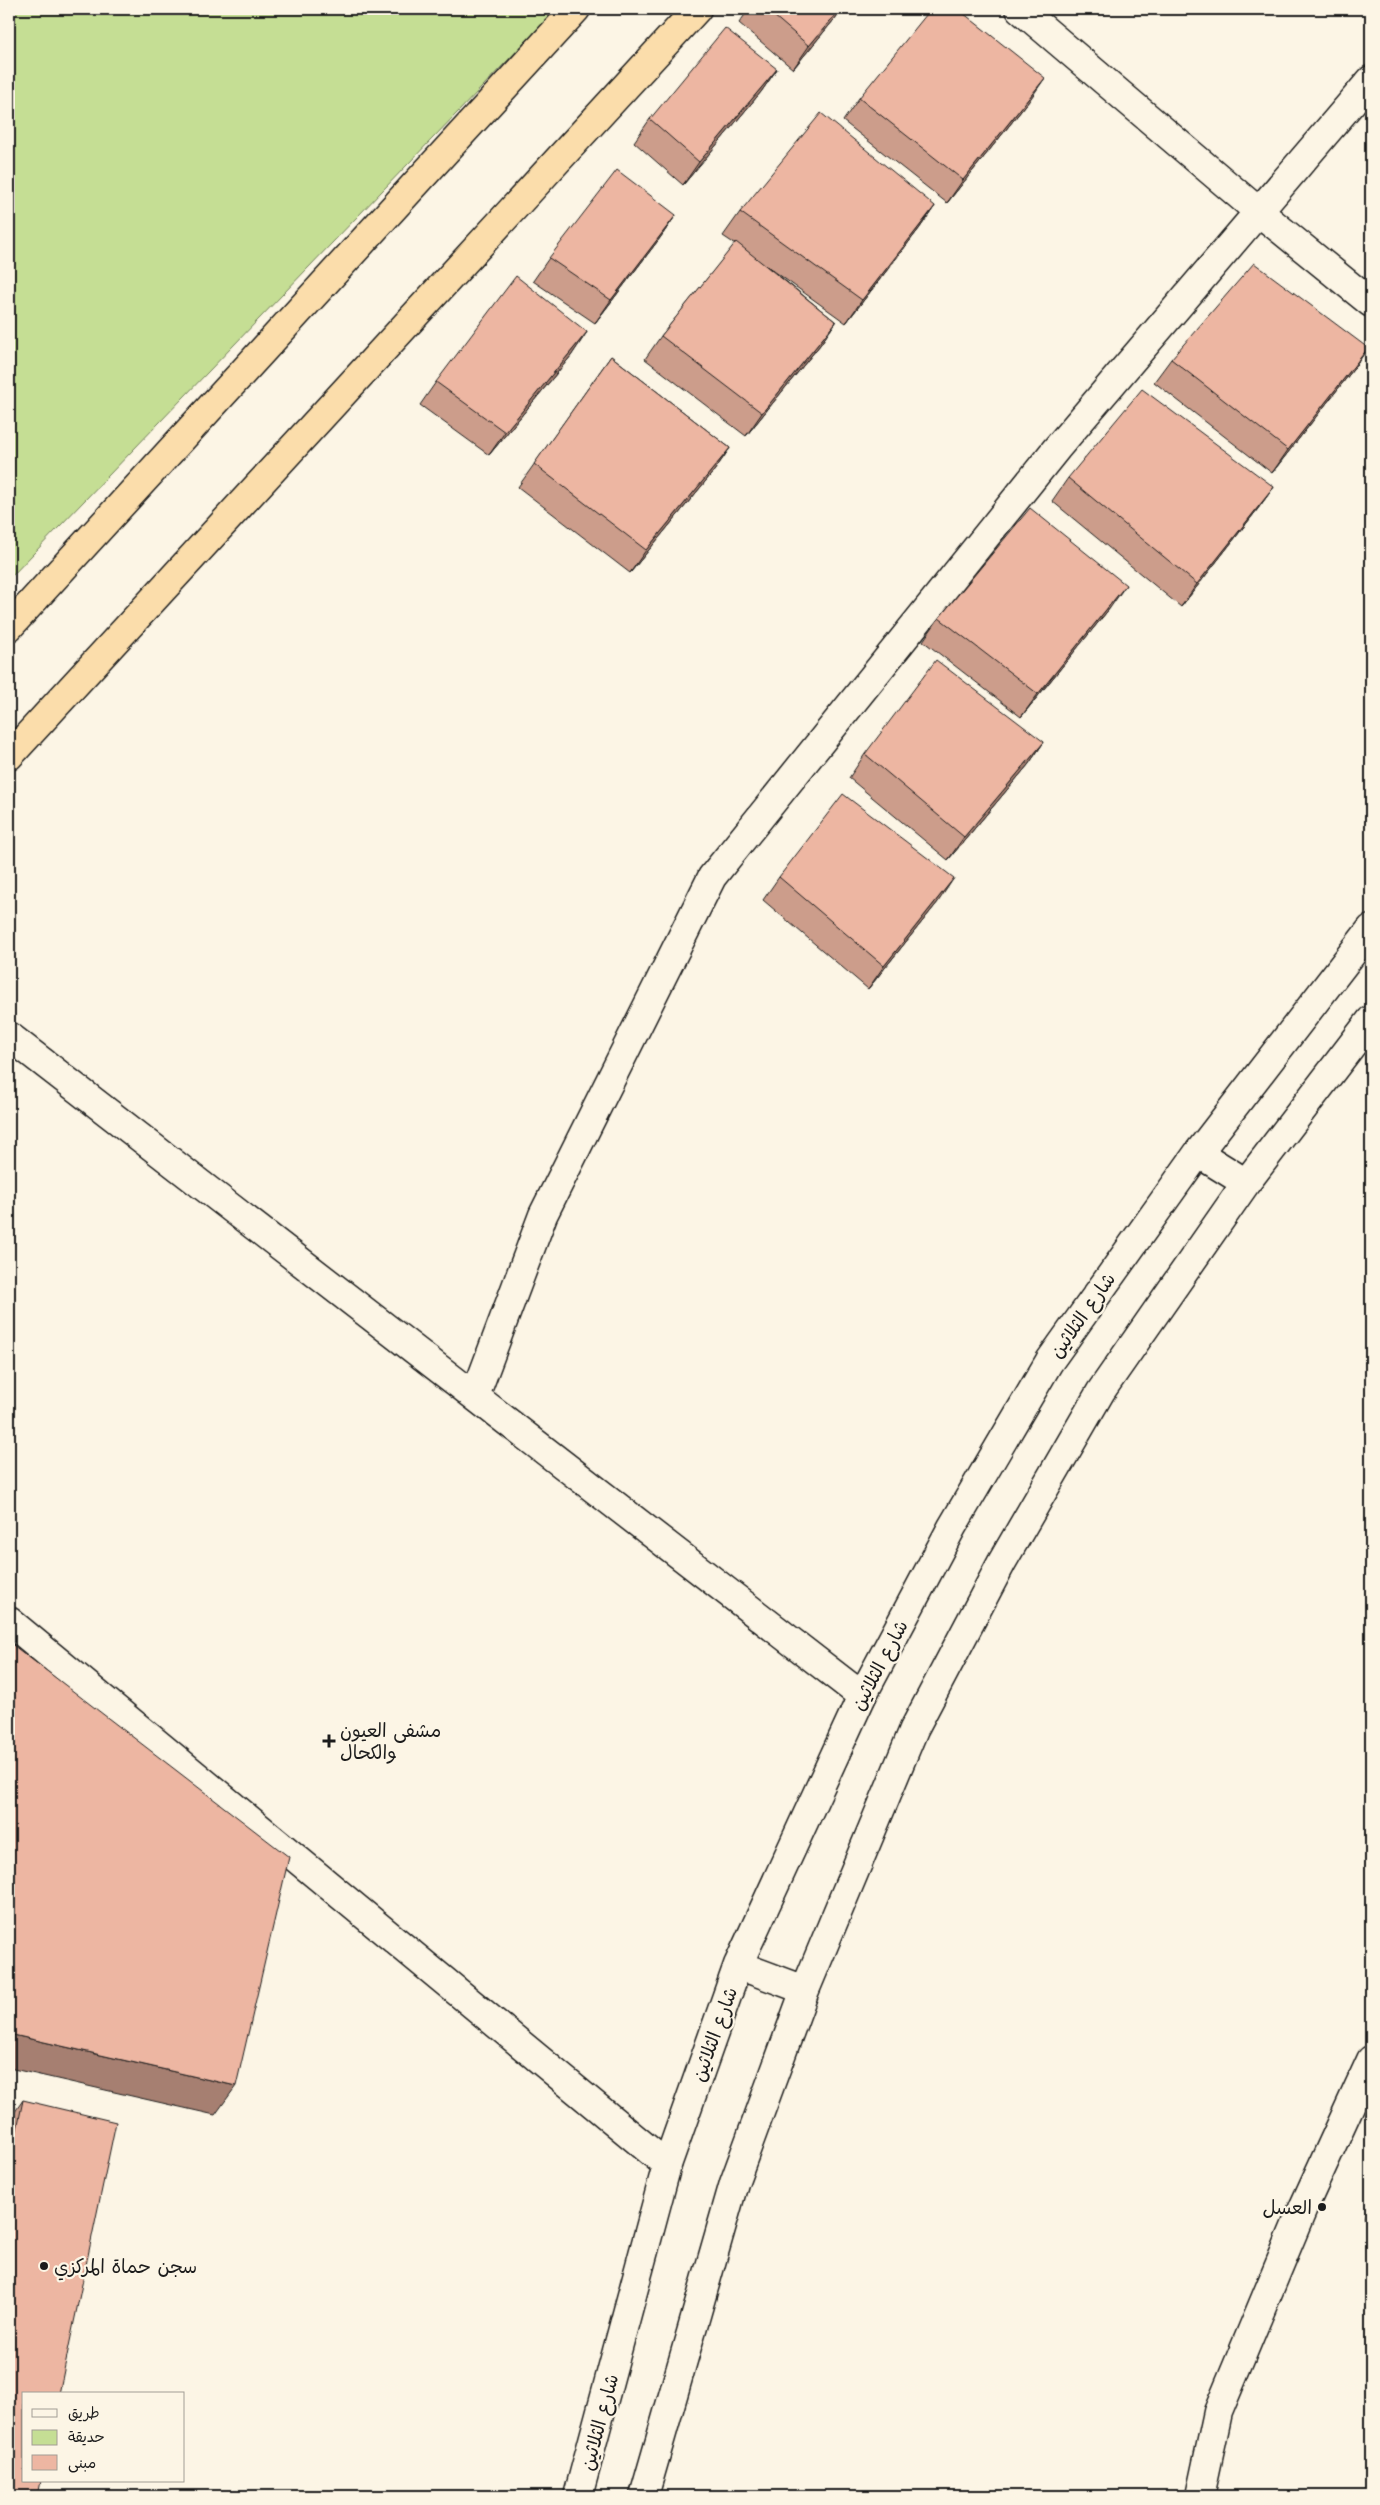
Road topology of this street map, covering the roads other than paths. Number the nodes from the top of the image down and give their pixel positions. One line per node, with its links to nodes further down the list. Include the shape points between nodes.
1 (576, 9): 7 (highway)
2 (697, 9): 8 (highway)
3 (1020, 9): 5 (street)
4 (1371, 80): 5 (street)
5 (1259, 212): 6 (street); 14 (street, via 1057,448 712,877 543,1215)
6 (1371, 302)
7 (9, 627)
8 (9, 756)
9 (1371, 929): 12 (street, شارع الثلاثين)
10 (1371, 1020): 13 (street)
11 (9, 1036): 14 (street)
12 (1198, 1152): 13 (street); 16 (street, شارع الثلاثين, via 1049,1362 952,1527)
13 (1246, 1182): 18 (street, via 1101,1391 1002,1562 914,1729)
14 (476, 1396): 16 (street)
15 (9, 1621): 20 (street)
16 (862, 1696): 17 (street, شارع الثلاثين)
17 (738, 1965): 18 (street); 20 (street, شارع الثلاثين)
18 (805, 1990): 22 (street, via 734,2183)
19 (1371, 2060): 23 (street, via 1304,2206 1218,2412)
20 (668, 2165): 21 (street, شارع الثلاثين)
21 (578, 2496)
22 (644, 2496)
23 (1200, 2496)

